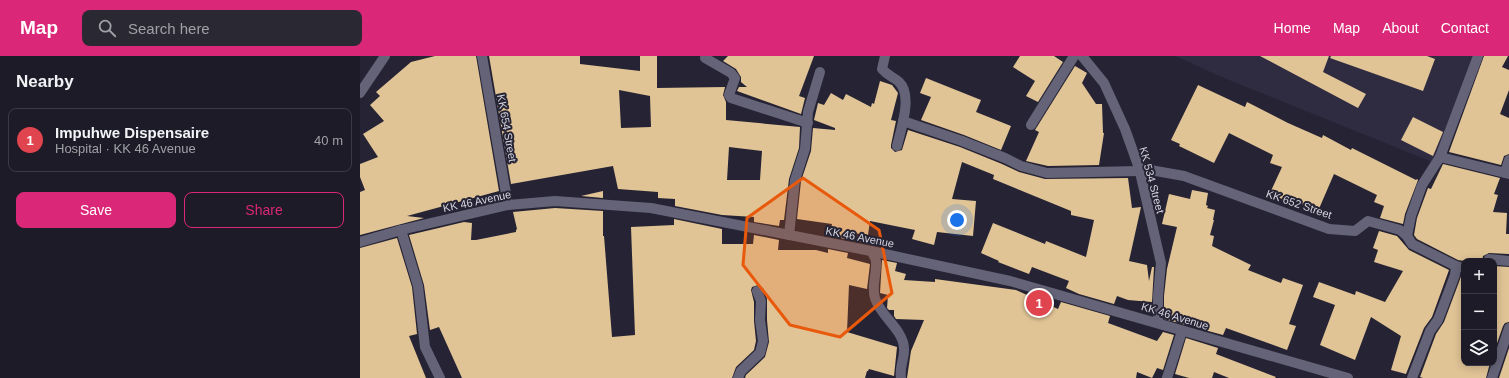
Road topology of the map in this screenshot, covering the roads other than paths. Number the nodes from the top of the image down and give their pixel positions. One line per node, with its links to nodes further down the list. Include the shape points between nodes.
1 (385, 56): 9 (street)
2 (482, 56): 18 (street, KK 654 Street)
3 (885, 56): 10 (street, via 882,69 887,75 899,81 905,90)
4 (1074, 56): 12 (street)
5 (1082, 56): 16 (street, KK 534 Street, via 1104,83 1125,129)
6 (1478, 56): 14 (street)
7 (705, 58): 11 (street, via 735,78 729,95 731,98)
8 (820, 72): 11 (street, via 808,112)
9 (360, 93)
10 (903, 121): 13 (street); 16 (street, via 962,140 1021,166 1047,173)
11 (808, 123): 20 (street, via 795,180)
12 (1031, 125)
13 (897, 146)
14 (1440, 157): 17 (street); 21 (street, via 1422,185)
15 (1509, 160): 17 (street)
16 (1139, 169): 21 (street, KK 652 Street, via 1184,176 1329,229 1355,231 1368,221 1400,230); 28 (street, KK 534 Street, via 1161,263)
17 (1507, 173)
18 (508, 205): 19 (street, KK 46 Avenue); 20 (street, KK 46 Avenue, via 554,201 651,208)
19 (401, 230): 22 (street, KK 46 Avenue); 31 (street, via 418,286 425,348)
20 (789, 235): 23 (street, KK 46 Avenue)
21 (1407, 236): 26 (street, KK 652 Street, via 1412,244)
22 (360, 242)
23 (871, 251): 28 (street, KK 46 Avenue, via 1010,281); 33 (street, via 876,261 874,297 881,312 901,337 904,348)
24 (1497, 260): 25 (street)
25 (1509, 261)
26 (1460, 267): 36 (street, via 1438,320 1430,331)
27 (757, 291): 32 (street, via 761,300 763,341 760,353 741,371)
28 (1158, 323): 30 (street, KK 46 Avenue)
29 (1509, 328): 37 (street)
30 (1182, 331): 34 (street); 35 (street, KK 46 Avenue)
31 (440, 378)
32 (738, 378)
33 (901, 378)
34 (1167, 378)
35 (1348, 378)
36 (1412, 378)
37 (1492, 378)

